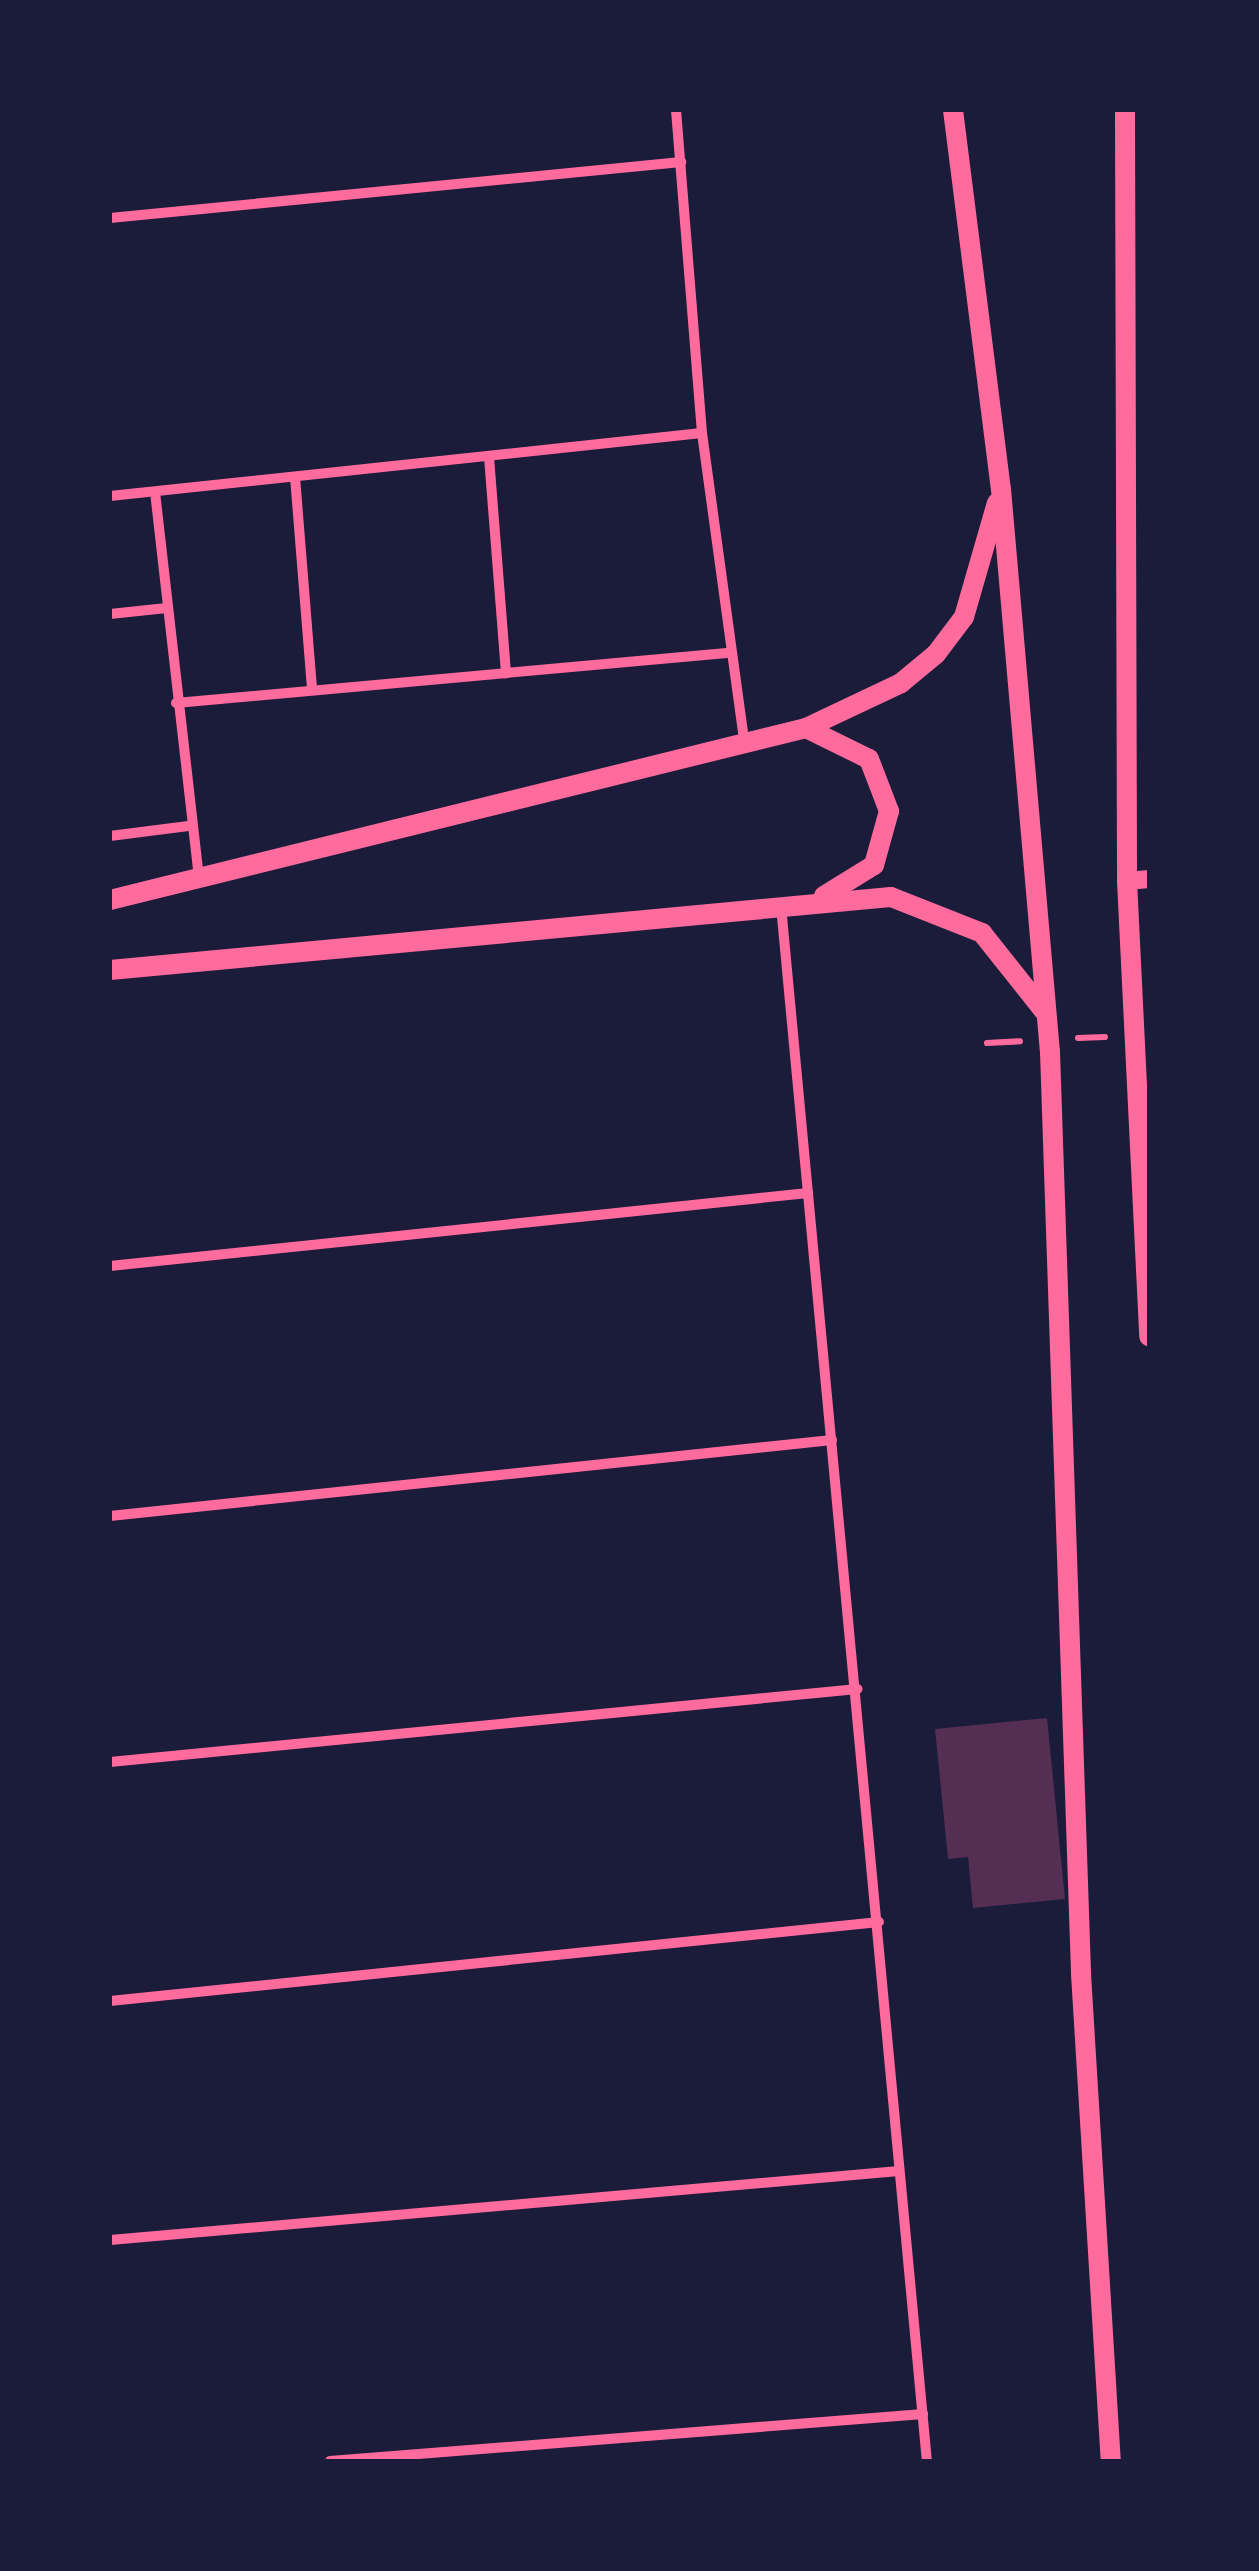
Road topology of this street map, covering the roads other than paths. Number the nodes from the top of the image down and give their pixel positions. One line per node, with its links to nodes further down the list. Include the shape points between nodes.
1 (676, 110): 4 (street)
2 (953, 110): 9 (main road)
3 (1125, 110): 24 (main road)
4 (680, 162): 5 (street); 6 (street)
5 (110, 218)
6 (702, 432): 7 (street); 14 (street)
7 (489, 457): 8 (street); 15 (street)
8 (294, 477): 10 (street); 16 (street)
9 (1001, 490): 18 (main road, via 964,617 936,654 901,683); 29 (main road)
10 (155, 492): 11 (street); 12 (street)
11 (110, 496)
12 (167, 608): 13 (street); 17 (street)
13 (110, 614)
14 (727, 653): 15 (street); 19 (street)
15 (506, 673): 16 (street)
16 (312, 690): 17 (street)
17 (176, 703): 20 (street)
18 (806, 728): 19 (main road); 25 (main road, via 868,759 889,811 874,865)
19 (744, 740): 23 (main road)
20 (188, 826): 21 (street); 23 (street)
21 (110, 836)
22 (1149, 879): 24 (street)
23 (199, 880): 26 (main road)
24 (1127, 881): 32 (main road)
25 (818, 899): 27 (main road); 29 (main road, via 890,897 953,917 1008,957)
26 (110, 900)
27 (780, 900): 28 (main road); 30 (street)
28 (110, 970)
29 (1048, 1018): 44 (main road, via 1080,1954)
30 (808, 1193): 31 (street); 33 (street)
31 (110, 1266)
32 (1149, 1336)
33 (832, 1440): 34 (street); 35 (street)
34 (110, 1516)
35 (856, 1689): 36 (street); 37 (street)
36 (110, 1762)
37 (879, 1922): 38 (street); 39 (street)
38 (110, 2001)
39 (899, 2171): 40 (street); 41 (street)
40 (110, 2240)
41 (923, 2414): 42 (street); 43 (street)
42 (330, 2461)
43 (926, 2461)
44 (1111, 2461)

